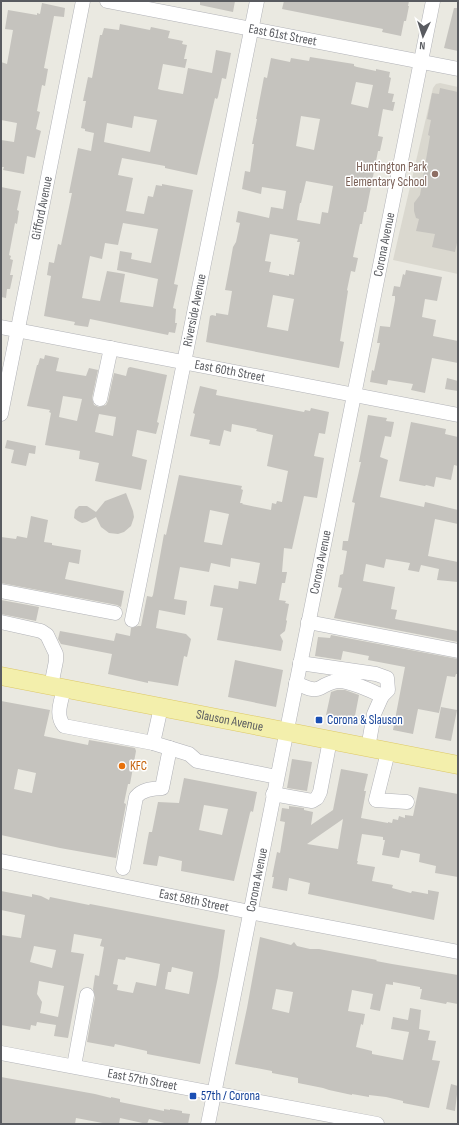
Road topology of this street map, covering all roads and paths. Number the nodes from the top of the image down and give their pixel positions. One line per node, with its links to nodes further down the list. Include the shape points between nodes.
1 (83, 1): 9 (street, Gifford Avenue)
2 (107, 1): 5 (street, East 61st Street)
3 (257, 1): 5 (street, Riverside Avenue)
4 (433, 1): 6 (street, Corona Avenue)
5 (252, 28): 6 (street, East 61st Street); 11 (street, Riverside Avenue)
6 (421, 62): 7 (street, East 61st Street); 12 (street, Corona Avenue)
7 (458, 69)
8 (1, 327): 9 (street, East 60th Street)
9 (18, 330): 10 (street, East 60th Street); 14 (street, Gifford Avenue)
10 (110, 348): 11 (street, East 60th Street); 13 (street)
11 (184, 362): 12 (street, East 60th Street); 18 (street, Riverside Avenue)
12 (354, 395): 15 (street, East 60th Street); 20 (street, Corona Avenue)
13 (100, 399)
14 (1, 414)
15 (458, 415)
16 (1, 591): 17 (street)
17 (115, 613)
18 (132, 620)
19 (1, 622): 25 (street, via 41,631 47,635 56,654)
20 (308, 622): 21 (street); 22 (street, Corona Avenue)
21 (458, 651)
22 (300, 663): 24 (street, Corona Avenue); 26 (street, via 376,674 387,678 388,690)
23 (1, 676): 25 (main road, Slauson Avenue)
24 (296, 683): 26 (street, via 312,689 338,681 365,688); 28 (street, Corona Avenue)
25 (57, 687): 27 (main road, Slauson Avenue); 30 (street, via 59,715 64,726)
26 (382, 696): 32 (street, via 374,714)
27 (161, 707): 28 (main road, Slauson Avenue); 30 (street)
28 (286, 732): 29 (main road, Slauson Avenue); 35 (street, Corona Avenue)
29 (330, 740): 32 (main road, Slauson Avenue); 36 (street, via 318,798 312,801)
30 (153, 743): 31 (street)
31 (170, 748): 35 (street, via 189,754 197,761); 39 (street, via 162,788 147,789 136,797)
32 (368, 748): 33 (main road, Slauson Avenue)
33 (388, 752): 34 (main road, Slauson Avenue); 37 (street, via 376,800)
34 (458, 765)
35 (277, 777): 36 (street, Corona Avenue)
36 (274, 794): 40 (street, Corona Avenue)
37 (407, 802)
38 (1, 861): 40 (street, East 58th Street)
39 (123, 868)
40 (250, 912): 41 (street, East 58th Street); 45 (street, Corona Avenue)
41 (458, 952)
42 (87, 995): 44 (street)
43 (1, 1053): 44 (street, East 57th Street)
44 (74, 1066): 45 (street, East 57th Street)
45 (214, 1093): 46 (street, Corona Avenue); 47 (street, East 57th Street)
46 (208, 1124)
47 (377, 1124)

